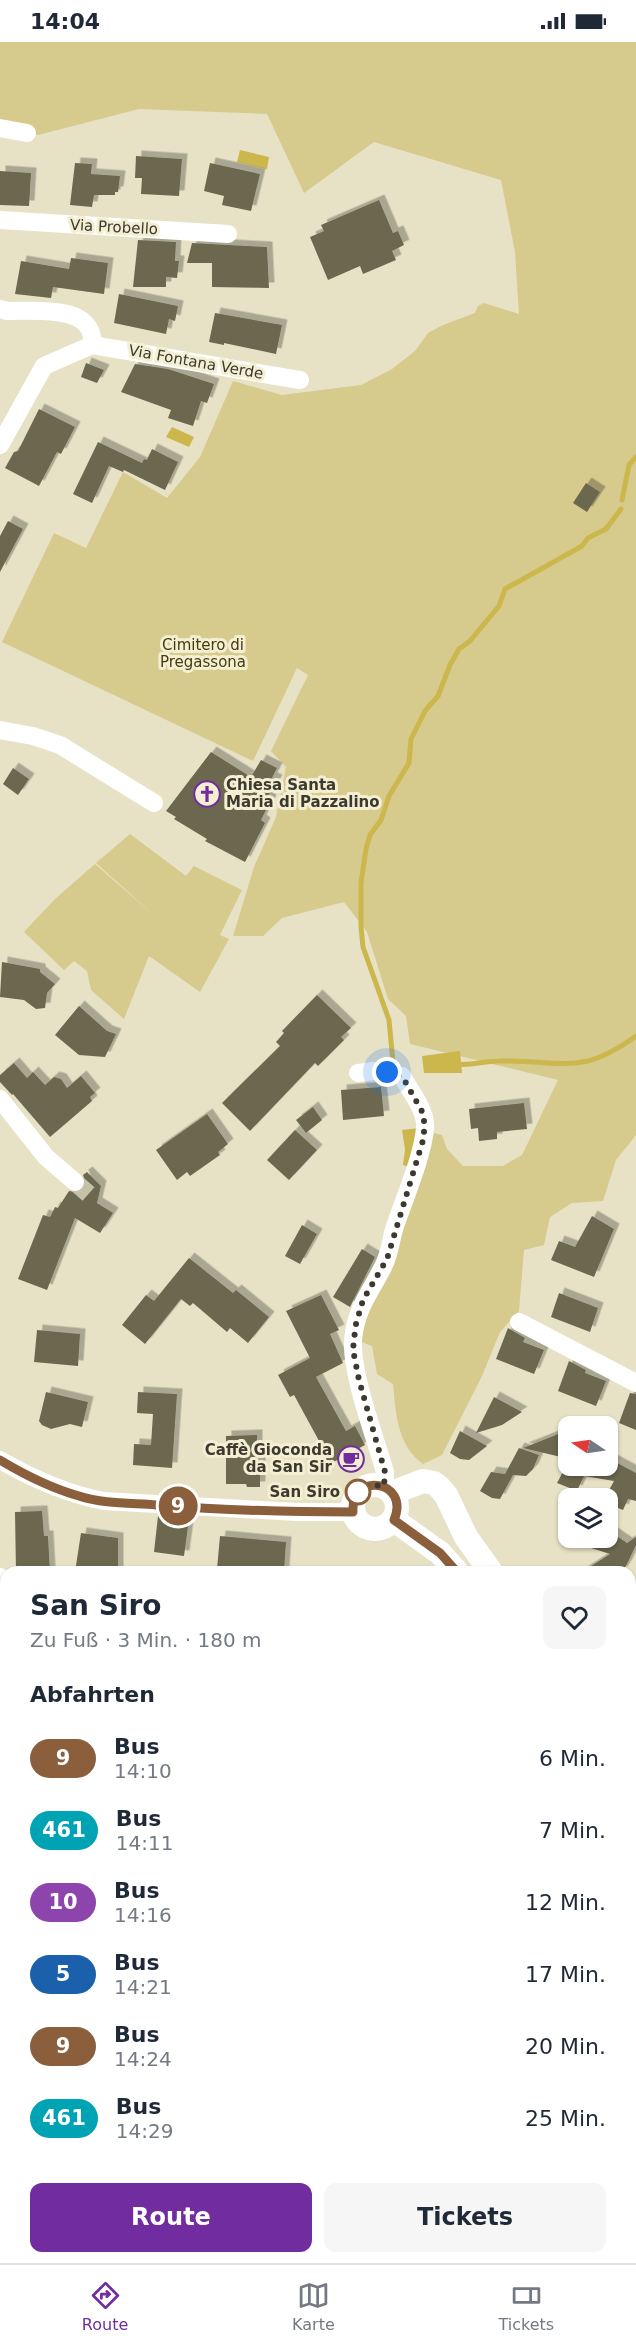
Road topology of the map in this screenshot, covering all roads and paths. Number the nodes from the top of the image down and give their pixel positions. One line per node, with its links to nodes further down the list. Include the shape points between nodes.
1 (0, 128): 2 (street)
2 (27, 133)
3 (0, 220): 4 (street, Via Probello)
4 (228, 234)
5 (0, 309): 6 (street, via 76,317 90,327)
6 (92, 345): 7 (street, Via Fontana Verde); 8 (street, via 44,366)
7 (300, 380)
8 (0, 445)
9 (0, 730): 10 (street, via 60,745)
10 (154, 803)
11 (358, 1073): 17 (street, via 402,1076 424,1115 425,1126 387,1259 363,1300 354,1339 359,1380)
12 (0, 1100): 13 (street, via 46,1157)
13 (73, 1181)
14 (519, 1322): 15 (street)
15 (636, 1383)
16 (0, 1460): 18 (street, via 46,1484 104,1501 285,1512)
17 (388, 1490): 18 (main road, via 370,1485 358,1492); 19 (main road, via 397,1506); 21 (main road, via 415,1482 434,1483 446,1495 466,1537)
18 (353, 1512): 19 (main road, via 359,1523 371,1529 384,1528)
19 (394, 1520): 20 (main road)
20 (452, 1566)
21 (487, 1566)

